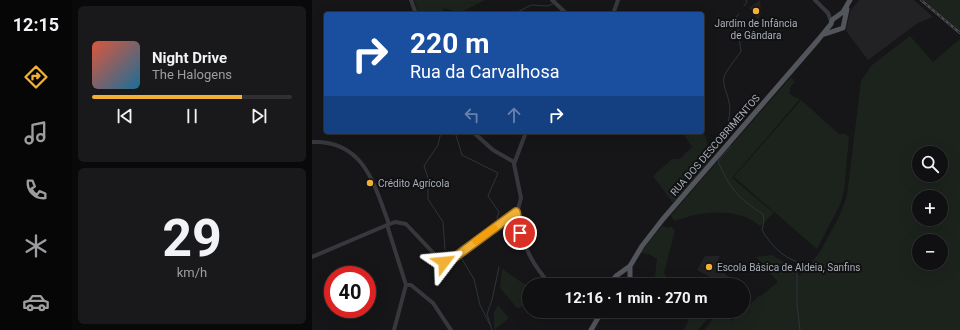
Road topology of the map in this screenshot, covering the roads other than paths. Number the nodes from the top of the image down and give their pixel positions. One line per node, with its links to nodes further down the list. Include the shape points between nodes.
1 (411, 0): 6 (street)
2 (552, 0): 7 (street)
3 (618, 0): 8 (street)
4 (815, 0): 9 (street)
5 (851, 0): 9 (main road, RUA DOS DESCOBRIMENTOS); 10 (main road, RUA DOS DESCOBRIMENTOS)
6 (415, 12)
7 (565, 12)
8 (614, 12)
9 (834, 20): 10 (main road); 11 (main road); 12 (main road, RUA DOS DESCOBRIMENTOS)
10 (844, 20): 11 (main road, RUA DOS DESCOBRIMENTOS, via 843,28)
11 (834, 30): 12 (main road, RUA DOS DESCOBRIMENTOS, via 825,33)
12 (818, 40): 20 (main road, RUA DOS DESCOBRIMENTOS, via 663,219)
13 (475, 134): 16 (street, via 493,150)
14 (525, 134): 16 (street)
15 (312, 142): 18 (street, via 329,143 350,152 365,166)
16 (514, 162): 17 (street, via 521,202)
17 (516, 212): 18 (street, via 447,262 441,261 406,224); 23 (street, via 527,251)
18 (388, 224): 19 (street); 26 (street)
19 (312, 257)
20 (630, 266): 21 (main road, RUA DOS DESCOBRIMENTOS); 22 (main road, RUA DOS DESCOBRIMENTOS)
21 (623, 272): 22 (main road); 24 (main road, RUA DOS DESCOBRIMENTOS)
22 (629, 275): 25 (main road, RUA DOS DESCOBRIMENTOS)
23 (545, 278)
24 (618, 278)
25 (630, 278)
26 (405, 283): 28 (street); 29 (street, via 413,286 433,303)
27 (598, 318): 30 (main road)
28 (394, 330)
29 (451, 330)
30 (590, 330)

